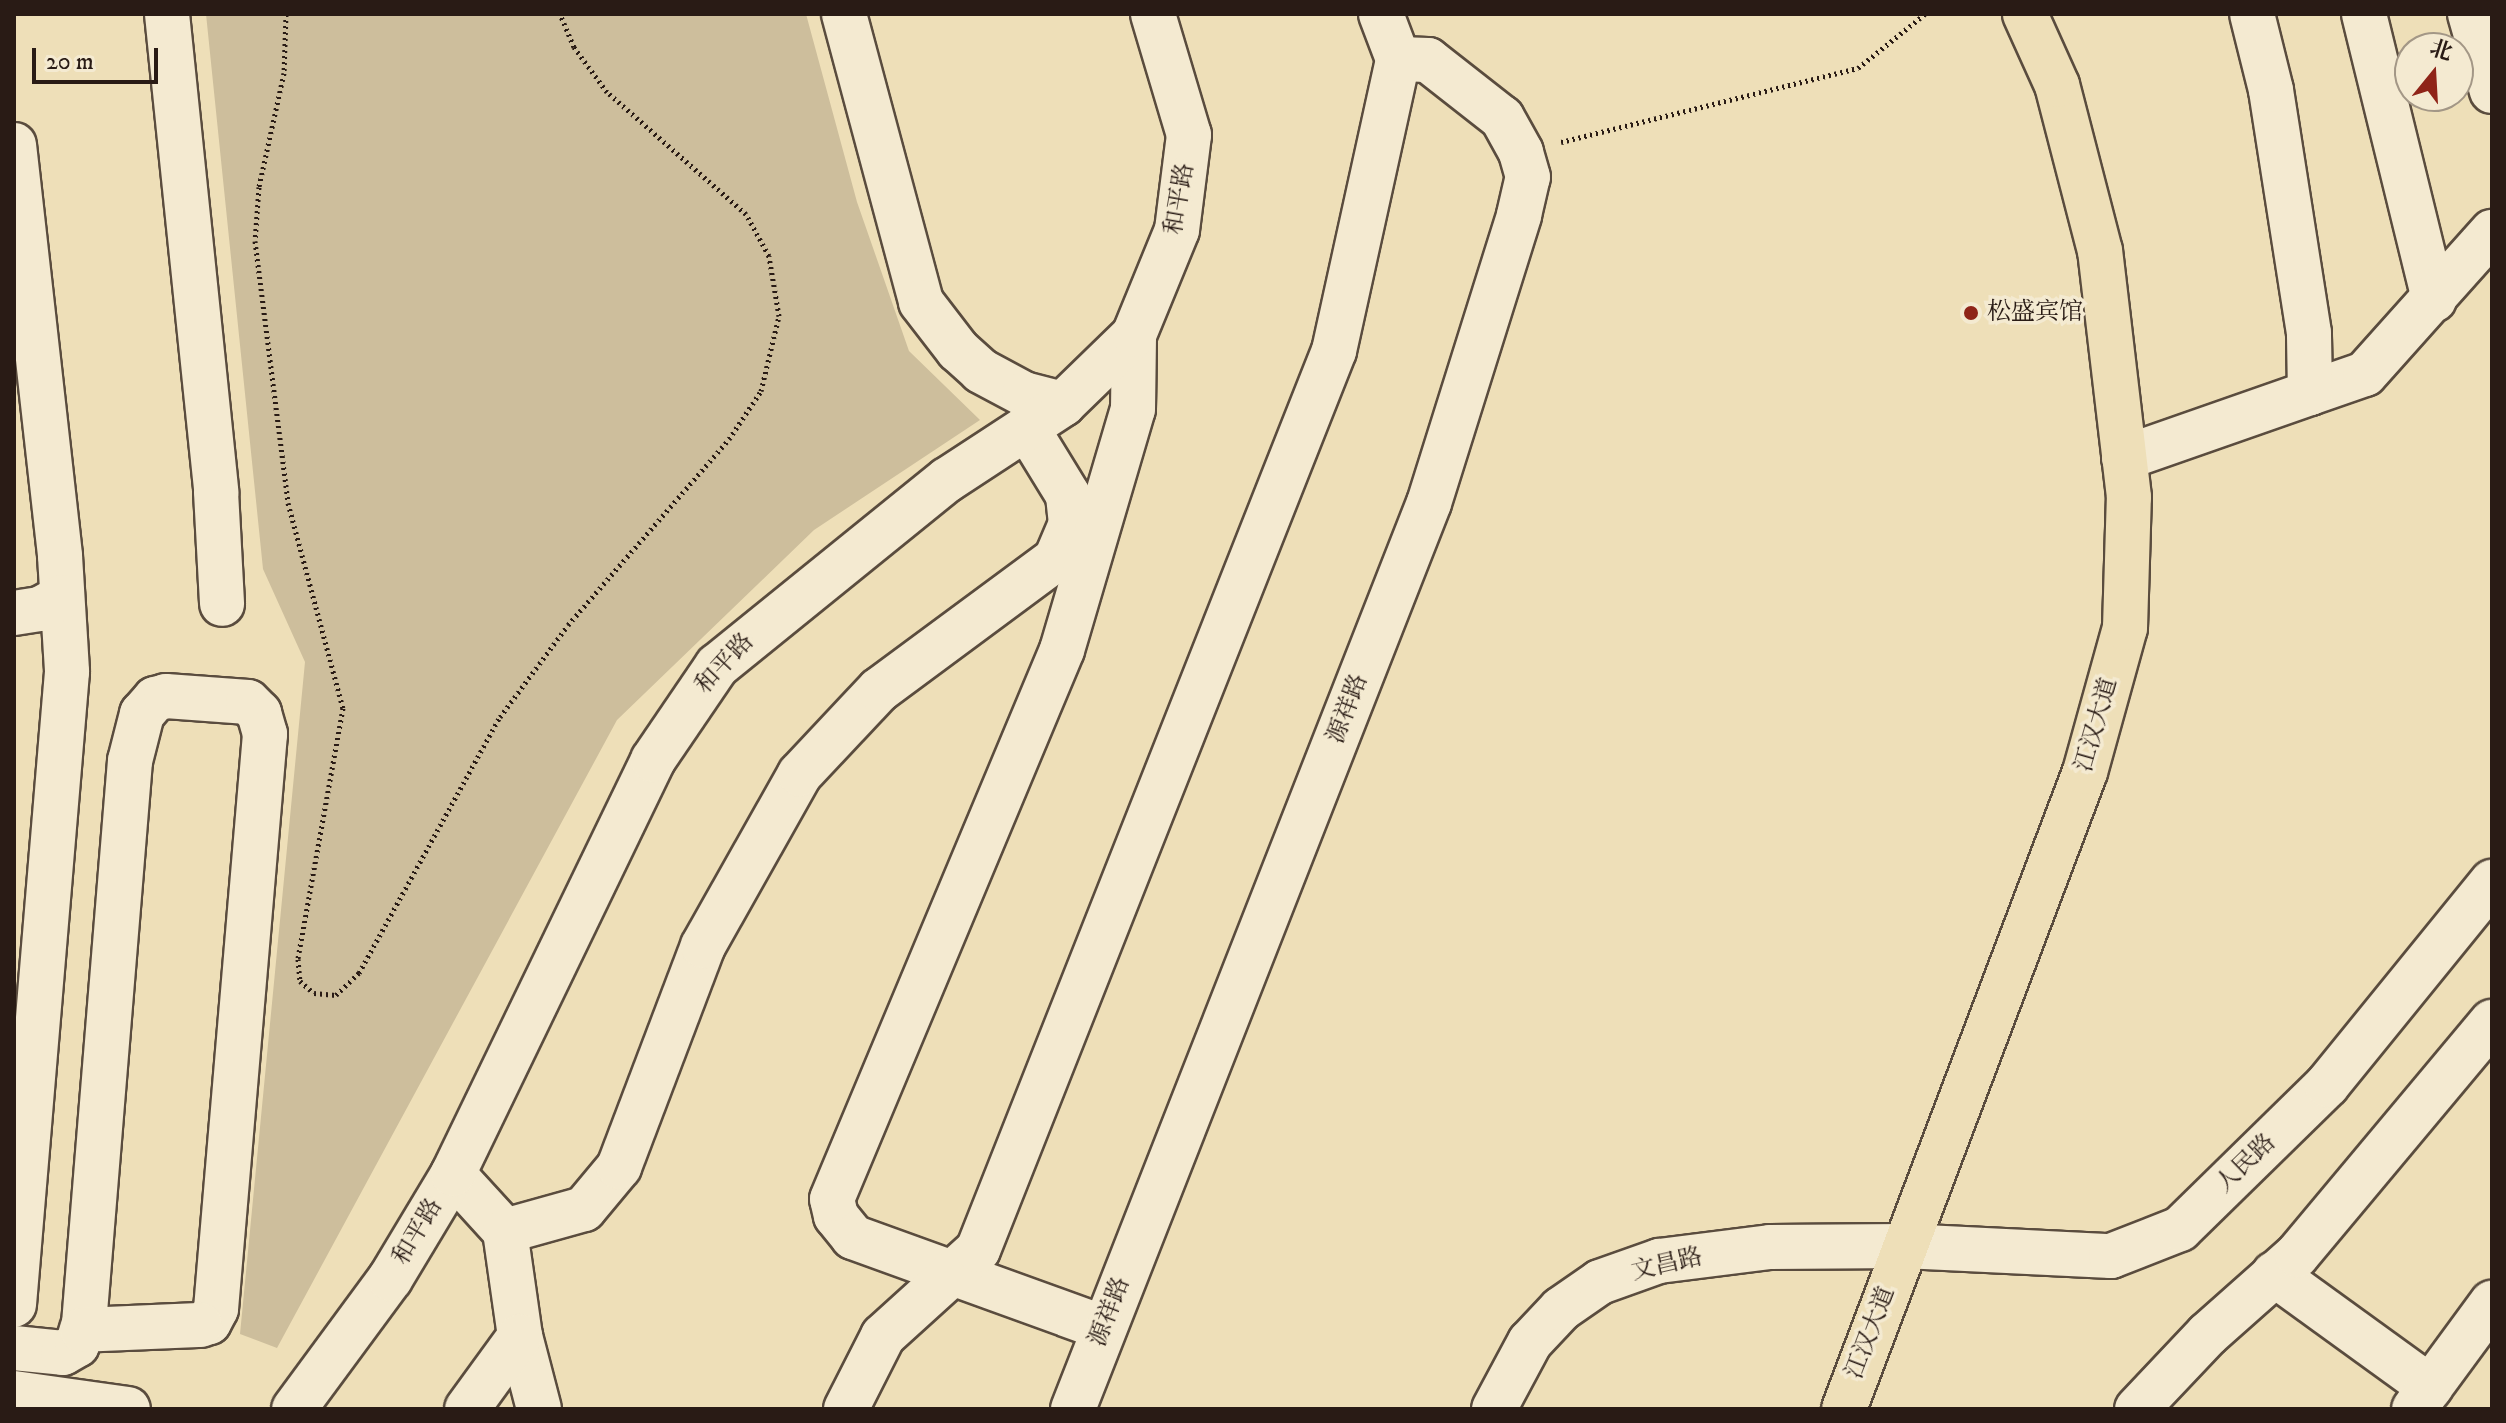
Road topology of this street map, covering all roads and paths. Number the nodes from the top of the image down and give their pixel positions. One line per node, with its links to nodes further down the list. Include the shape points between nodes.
1 (167, 14): 24 (street, via 216,492)
2 (286, 14): 3 (path, via 284,73 259,187 255,241 288,503 343,708 298,959 300,981 314,993 336,995 359,973 500,717 568,625 729,439 761,391 779,316 769,256 746,214 607,92 574,47)
3 (560, 14)
4 (844, 14): 20 (street, via 921,302 981,371 1024,394)
5 (1153, 14): 18 (street, 和平路, via 1189,135 1177,230)
6 (1381, 14): 12 (street)
7 (1925, 14): 15 (path, via 1858,68)
8 (2025, 14): 22 (main road, 江汉大道, via 2057,85 2100,251)
9 (2252, 14): 19 (street, via 2271,90 2309,333)
10 (2364, 14): 17 (street)
11 (2470, 14): 13 (street)
12 (1398, 59): 15 (street, 源祥路, via 1428,60 1461,82 1502,118); 31 (street, via 1334,351 978,1250)
13 (2492, 91)
14 (14, 145): 23 (street)
15 (1521, 152): 35 (street, 源祥路, via 1528,177 1519,215 1429,503)
16 (2492, 232): 17 (street)
17 (2434, 300): 19 (street, via 2365,374)
18 (1134, 335): 20 (street, 和平路); 31 (street, via 1133,409 1062,650 832,1199 836,1216 853,1237)
19 (2310, 393): 22 (street)
20 (1063, 404): 21 (street, 和平路)
21 (1027, 428): 28 (street, 和平路, via 947,480 717,666 653,760); 29 (street, via 1068,495 1071,524 1056,559 879,690 800,774 703,946 619,1167 584,1209)
22 (2124, 458): 30 (main road, 江汉大道, via 2129,497 2125,628 2085,772)
23 (62, 597): 25 (street, via 40,609); 34 (street, via 67,672)
24 (222, 604)
25 (14, 613)
26 (2492, 882): 30 (street, 人民路, via 2327,1085 2180,1229 2111,1256)
27 (2492, 1022): 32 (street, via 2297,1255)
28 (453, 1174): 29 (street); 43 (street, 和平路, via 390,1279)
29 (505, 1231): 37 (street)
30 (1904, 1246): 47 (street, 文昌路, via 1770,1247 1659,1261 1600,1282 1561,1309 1530,1342); 48 (main road, 江汉大道)
31 (957, 1272): 35 (street); 45 (street, via 883,1336)
32 (2274, 1274): 40 (street); 49 (street)
33 (2492, 1303): 40 (street)
34 (14, 1305)
35 (1104, 1328): 46 (street, 源祥路)
36 (82, 1330): 36 (street, via 136,733 155,699 248,702 259,713 265,734 216,1309 209,1322 200,1325); 38 (street, via 77,1345 63,1353)
37 (520, 1336): 41 (street); 44 (street)
38 (14, 1348)
39 (14, 1393): 42 (street)
40 (2422, 1398)
41 (482, 1401)
42 (128, 1409)
43 (294, 1409)
44 (539, 1409)
45 (846, 1409)
46 (1073, 1409)
47 (1494, 1409)
48 (1844, 1409)
49 (2137, 1409)

